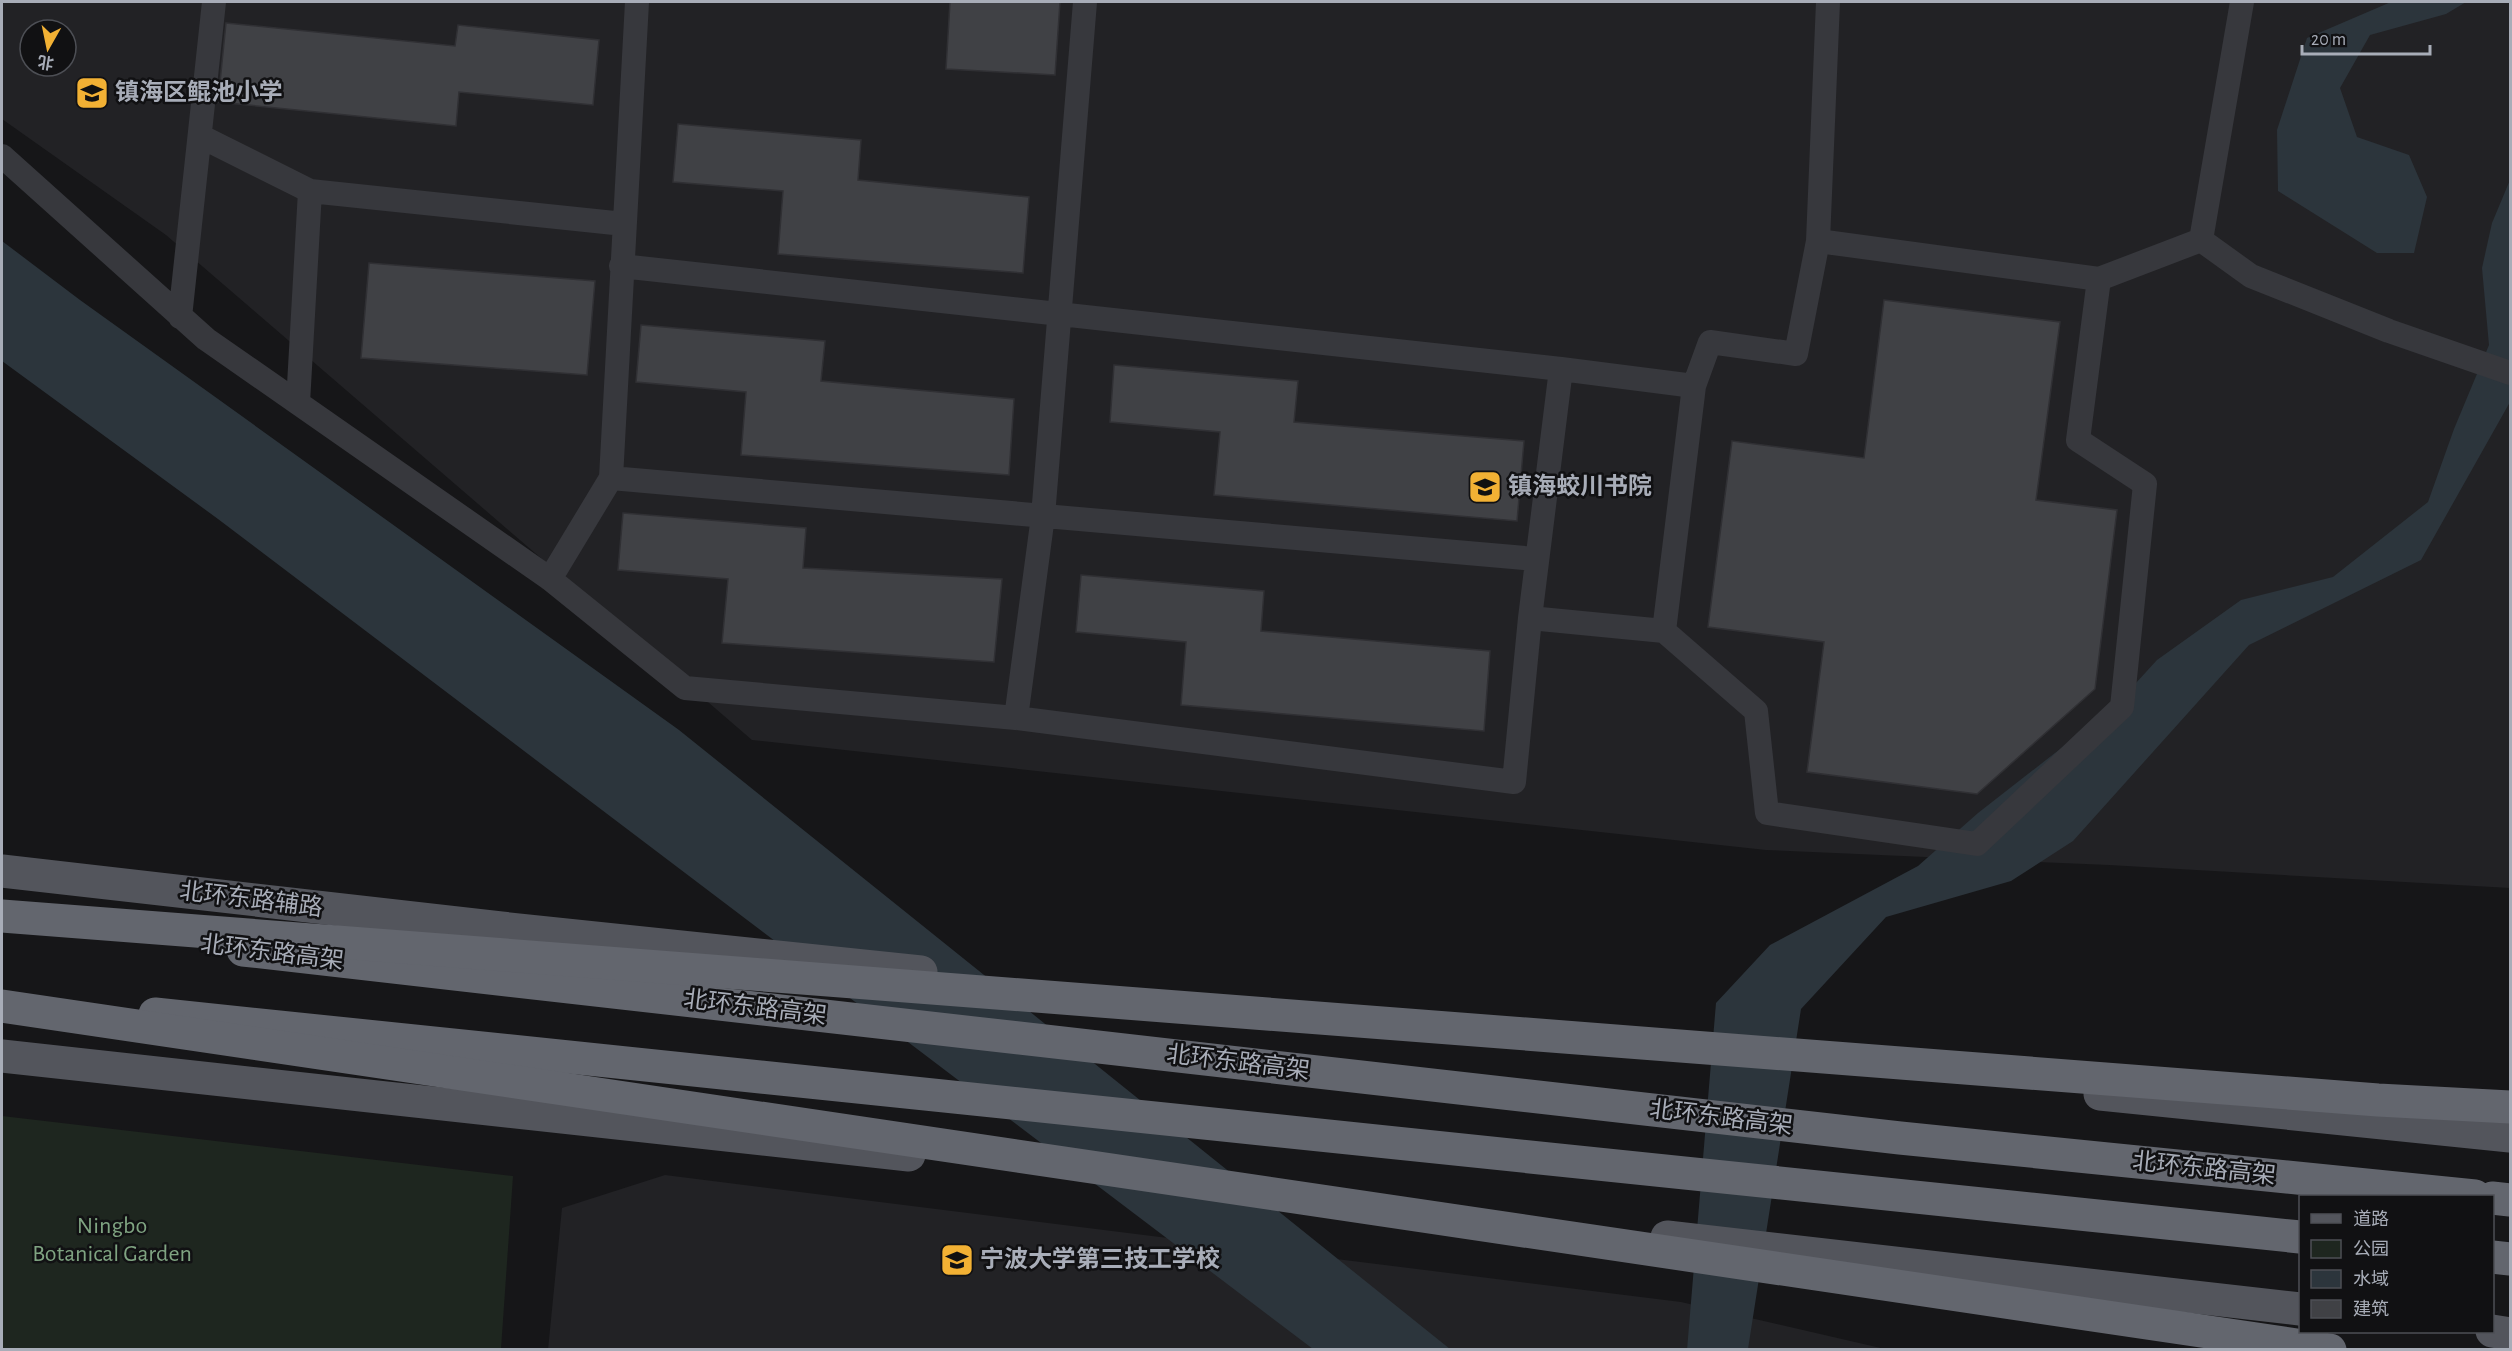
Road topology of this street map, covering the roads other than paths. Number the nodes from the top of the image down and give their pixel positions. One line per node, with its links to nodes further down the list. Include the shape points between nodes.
1 (214, 2): 6 (lane)
2 (638, 2): 9 (lane)
3 (1085, 2): 14 (lane)
4 (1828, 2): 11 (lane)
5 (2242, 2): 10 (lane)
6 (200, 136): 8 (lane); 15 (lane)
7 (2, 156): 15 (lane)
8 (310, 191): 9 (lane); 19 (lane)
9 (624, 224): 12 (lane)
10 (2201, 240): 13 (lane); 17 (lane, via 2251,276)
11 (1818, 241): 13 (lane); 18 (lane, via 1796,354 1710,342)
12 (621, 266): 14 (lane); 20 (lane)
13 (2099, 279): 25 (lane, via 2078,440 2145,484 2122,707 1977,844 1767,813 1756,711)
14 (1060, 315): 16 (lane); 21 (lane)
15 (180, 316): 19 (lane, via 206,339)
16 (1561, 369): 18 (lane); 22 (lane)
17 (2511, 373)
18 (1694, 386): 25 (lane)
19 (298, 403): 23 (lane)
20 (611, 478): 21 (lane); 23 (lane)
21 (1043, 516): 22 (lane); 26 (lane)
22 (1536, 559): 24 (lane)
23 (550, 579): 26 (lane, via 685,688)
24 (1530, 618): 25 (lane); 26 (lane, via 1514,782)
25 (1664, 631)
26 (1016, 718)
27 (2, 871): 34 (main road, 北环东路辅路, bridge, via 501,928)
28 (2, 916): 33 (highway, bridge, via 2366,1099)
29 (2, 922): 35 (highway, 北环东路高架, via 1900,1138)
30 (2, 998): 38 (highway)
31 (2, 1006): 44 (highway, bridge)
32 (2, 1056): 41 (main road, bridge)
33 (2511, 1107)
34 (2511, 1136)
35 (2456, 1195)
36 (2494, 1198): 37 (highway)
37 (2511, 1200)
38 (2299, 1237)
39 (2494, 1257): 40 (highway)
40 (2511, 1259)
41 (2299, 1309)
42 (2494, 1331): 43 (main road)
43 (2511, 1334)
44 (2330, 1350)

